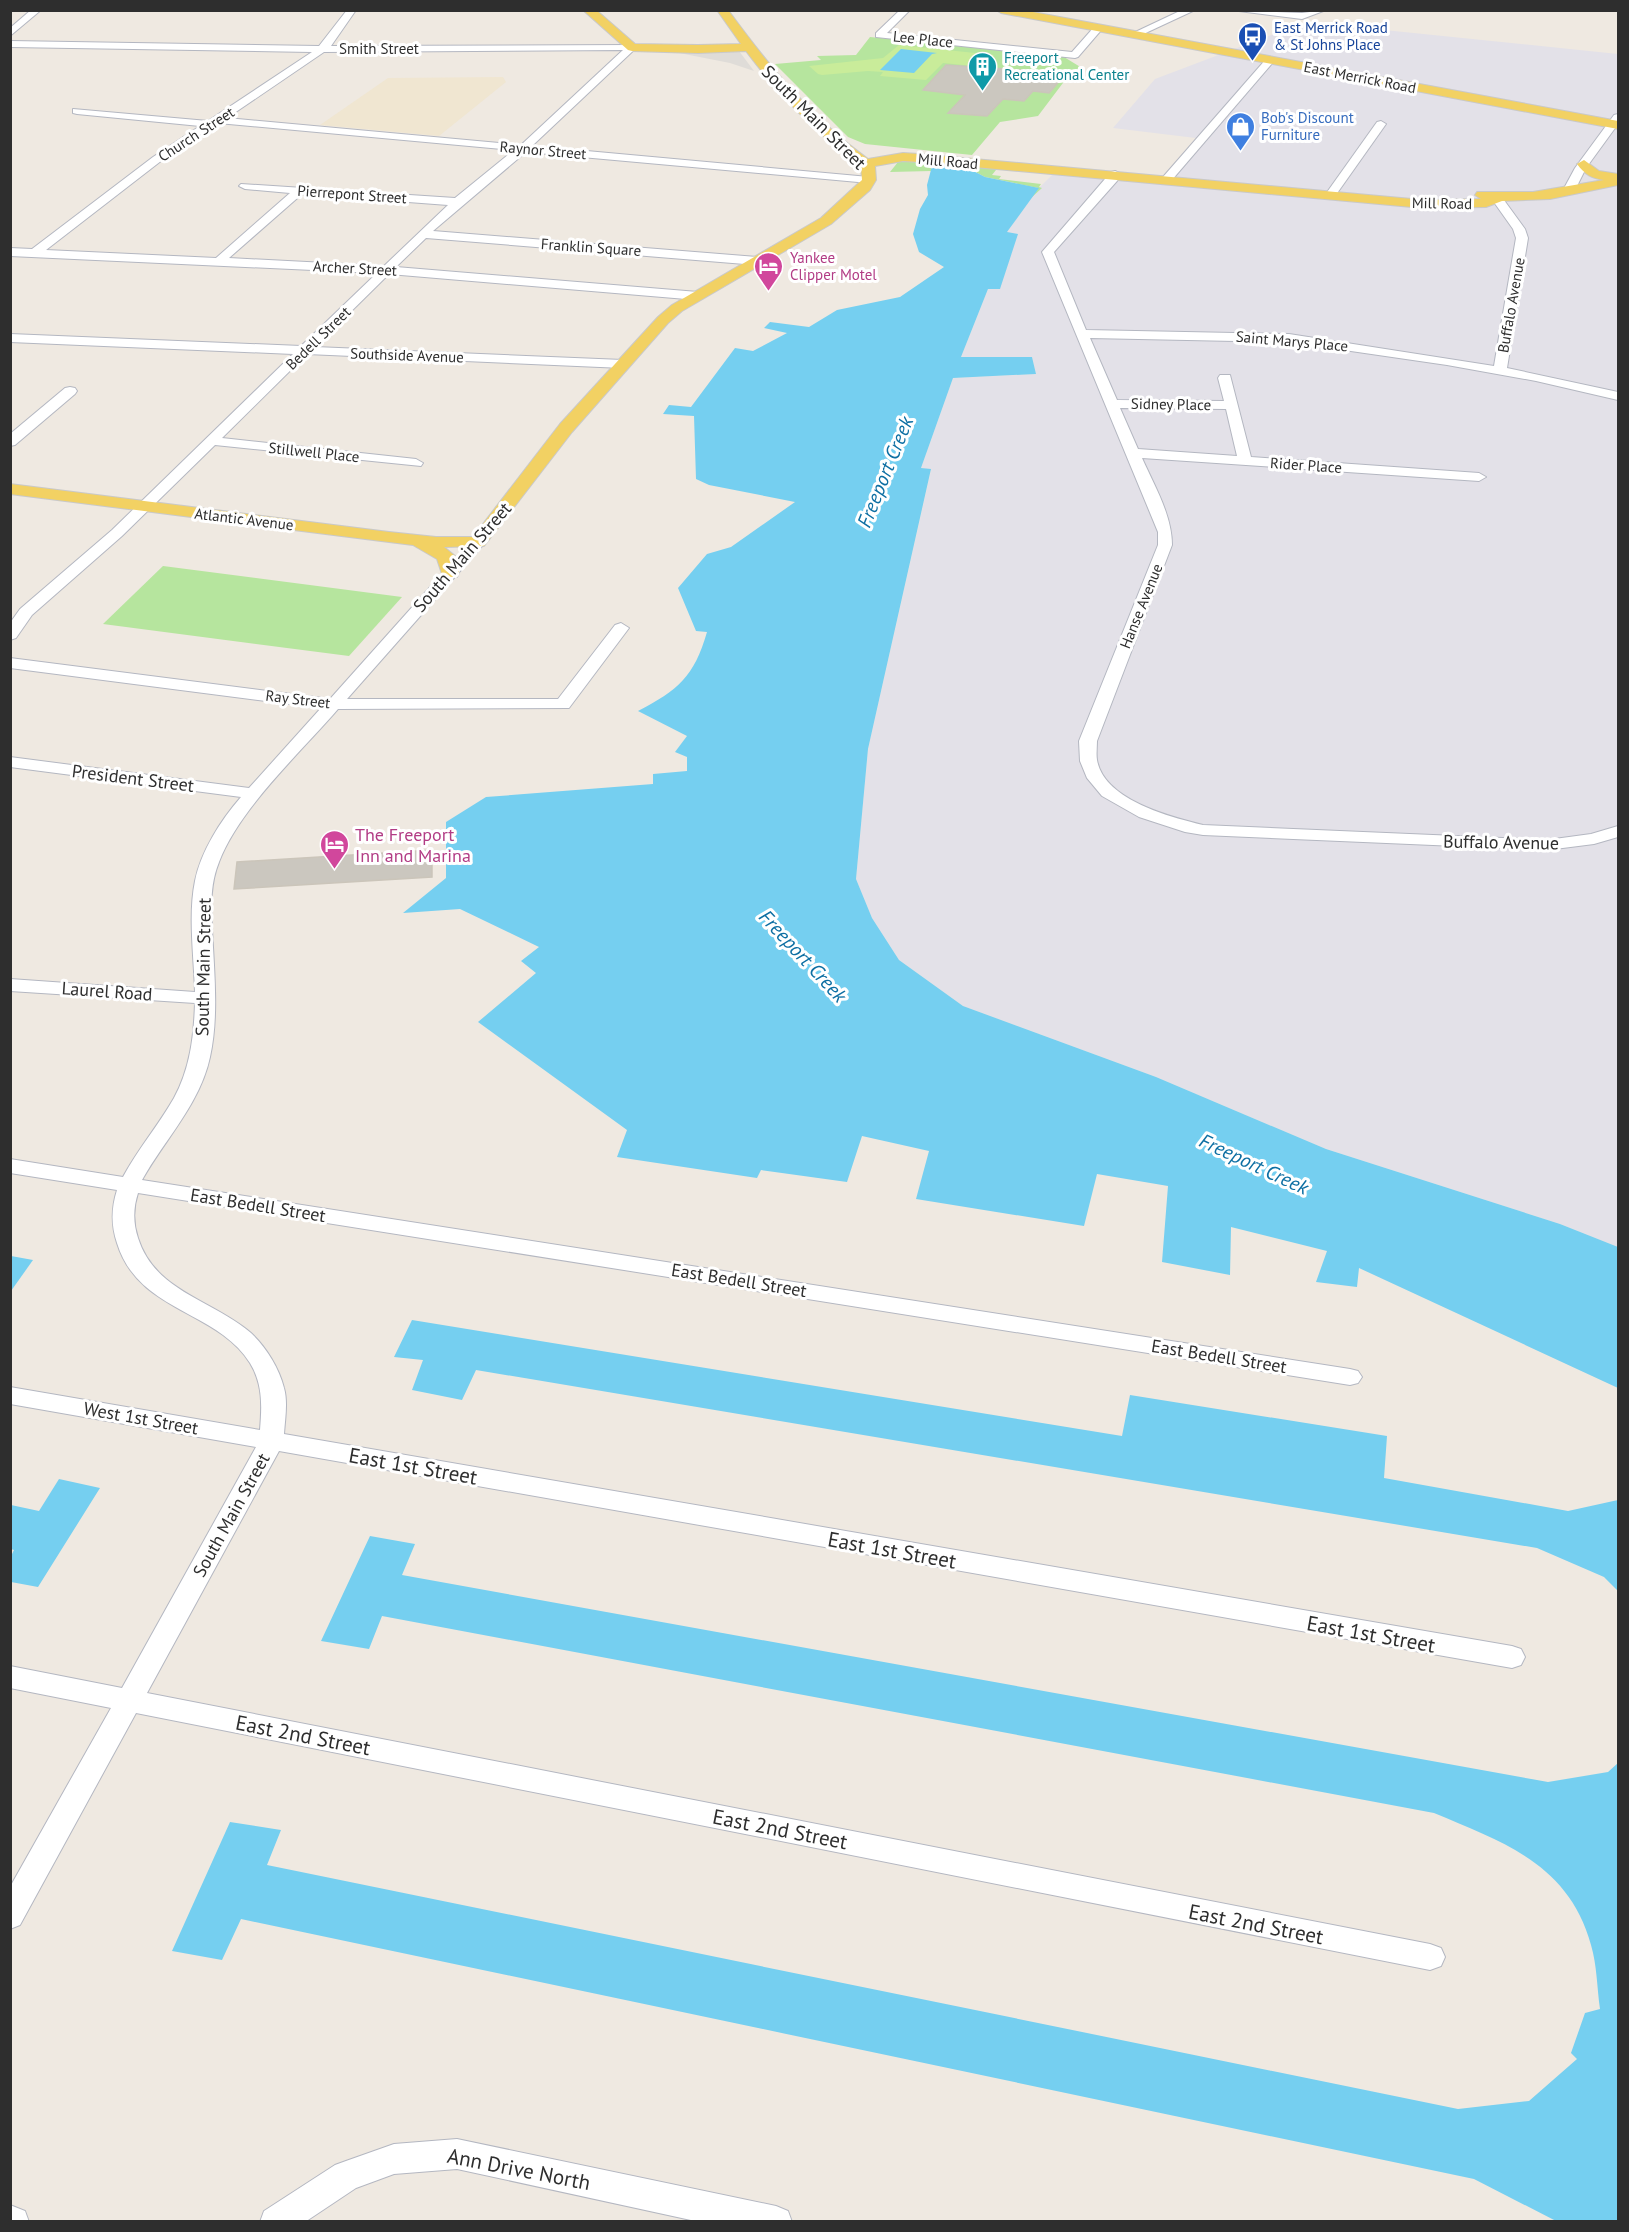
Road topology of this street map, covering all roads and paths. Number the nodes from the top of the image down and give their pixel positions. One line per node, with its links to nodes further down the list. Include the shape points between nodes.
1 (37, 10): 11 (street)
2 (352, 10): 16 (street, Church Street)
3 (588, 10): 14 (main road)
4 (722, 10): 15 (main road, South Main Street)
5 (906, 10): 10 (street, Lee Place, via 879,35 1075,55)
6 (1001, 10): 10 (main road, East Merrick Road)
7 (1191, 10): 12 (street)
8 (1235, 10): 9 (street, via 1293,16)
9 (1322, 10)
10 (1098, 28): 12 (main road, East Merrick Road)
11 (10, 33)
12 (1134, 35): 17 (main road, East Merrick Road)
13 (10, 44): 16 (street, Smith Street)
14 (632, 47): 15 (main road, Smith Street); 16 (street, Smith Street); 23 (street, Bedell Street)
15 (747, 47): 22 (main road, South Main Street)
16 (322, 49): 19 (street, Church Street)
17 (1270, 60): 20 (main road, East Merrick Road); 28 (street)
18 (77, 111): 19 (street, Raynor Street)
19 (214, 122): 23 (street, Raynor Street); 39 (street, Church Street, via 157,159)
20 (1616, 122): 26 (street)
21 (1381, 124): 34 (street)
22 (833, 138): 24 (main road, Mill Road, via 869,147); 25 (main road, South Main Street)
23 (524, 148): 30 (street, Raynor Street); 36 (street, Bedell Street)
24 (947, 155): 25 (main road, Mill Road, via 886,154); 27 (main road, Mill Road)
25 (866, 163): 27 (main road, Mill Road, via 903,157); 30 (main road, South Main Street)
26 (1584, 164): 29 (main road, via 1597,175); 33 (street)
27 (1115, 174): 28 (main road, Mill Road); 44 (street, Hanse Avenue, via 1048,252)
28 (1167, 179): 34 (main road, Mill Road)
29 (1618, 179): 33 (main road, Mill Road)
30 (869, 180): 41 (main road, South Main Street, via 859,194 826,221)
31 (245, 186): 32 (street, Pierrepont Street)
32 (300, 190): 36 (street, Pierrepont Street); 40 (street)
33 (1568, 192): 35 (main road, Mill Road)
34 (1330, 194): 35 (main road, Mill Road, via 1423,204 1486,203)
35 (1497, 198): 48 (street, Buffalo Avenue, via 1522,238)
36 (458, 202): 37 (street, Bedell Street)
37 (425, 234): 41 (street, Franklin Square); 42 (street, Bedell Street)
38 (10, 252): 39 (street, Archer Street)
39 (35, 253): 40 (street, Archer Street)
40 (219, 261): 42 (street, Archer Street)
41 (757, 261): 43 (main road, South Main Street)
42 (388, 270): 43 (street, Archer Street); 46 (street, Bedell Street)
43 (698, 296): 47 (main road, South Main Street, via 676,308)
44 (1082, 334): 48 (street, Saint Marys Place, via 1289,338); 52 (street, Hanse Avenue)
45 (10, 338): 46 (street, Southside Avenue)
46 (305, 351): 47 (street, Southside Avenue); 54 (street, Bedell Street)
47 (623, 364): 63 (main road, South Main Street, via 566,428)
48 (1500, 370): 51 (street, Buffalo Avenue)
49 (1225, 378): 53 (street)
50 (70, 392): 55 (street)
51 (1618, 396)
52 (1111, 404): 53 (street, Sidney Place); 56 (street, Hanse Avenue)
53 (1231, 405): 57 (street)
54 (212, 441): 58 (street, Stillwell Place); 61 (street, Bedell Street)
55 (10, 442)
56 (1132, 453): 57 (street, Rider Place); 72 (street, Hanse Avenue, via 1160,516 1165,545 1088,741 1087,763 1092,773 1109,792 1133,808 1184,826)
57 (1245, 461): 59 (street, Rider Place)
58 (416, 463)
59 (1479, 477)
60 (10, 489): 61 (main road, Atlantic Avenue)
61 (146, 506): 62 (main road, Atlantic Avenue); 66 (street, Bedell Street, via 26,612)
62 (416, 540): 63 (main road, Atlantic Avenue); 64 (main road, via 441,551)
63 (478, 542): 64 (street, South Main Street)
64 (450, 573): 68 (street, South Main Street)
65 (621, 628): 68 (street, Ray Street, via 563,704)
66 (10, 635)
67 (10, 663): 68 (street, Ray Street)
68 (333, 704): 70 (street, South Main Street)
69 (10, 762): 70 (street, President Street)
70 (255, 794): 74 (street, South Main Street, via 225,831 204,880)
71 (1618, 831): 72 (street, Buffalo Avenue, via 1594,839 1547,845)
72 (1382, 838)
73 (10, 985): 74 (street, Laurel Road)
74 (203, 998): 76 (street, South Main Street, via 205,1032 195,1076 180,1107)
75 (10, 1166): 76 (street)
76 (128, 1184): 77 (street, East Bedell Street); 79 (street, South Main Street, via 121,1216 130,1252 143,1272 164,1292 231,1328 255,1350 273,1388)
77 (1350, 1377)
78 (10, 1395): 79 (street, West 1st Street)
79 (272, 1441): 80 (street, East 1st Street); 82 (street, South Main Street)
80 (1512, 1657)
81 (10, 1677): 82 (street, East 2nd Street)
82 (129, 1700): 83 (street, South Main Street); 84 (street, East 2nd Street)
83 (10, 1916)
84 (1430, 1957)
85 (276, 2222): 86 (street, Ann Drive North, via 346,2176 394,2159 457,2154)
86 (776, 2222)

